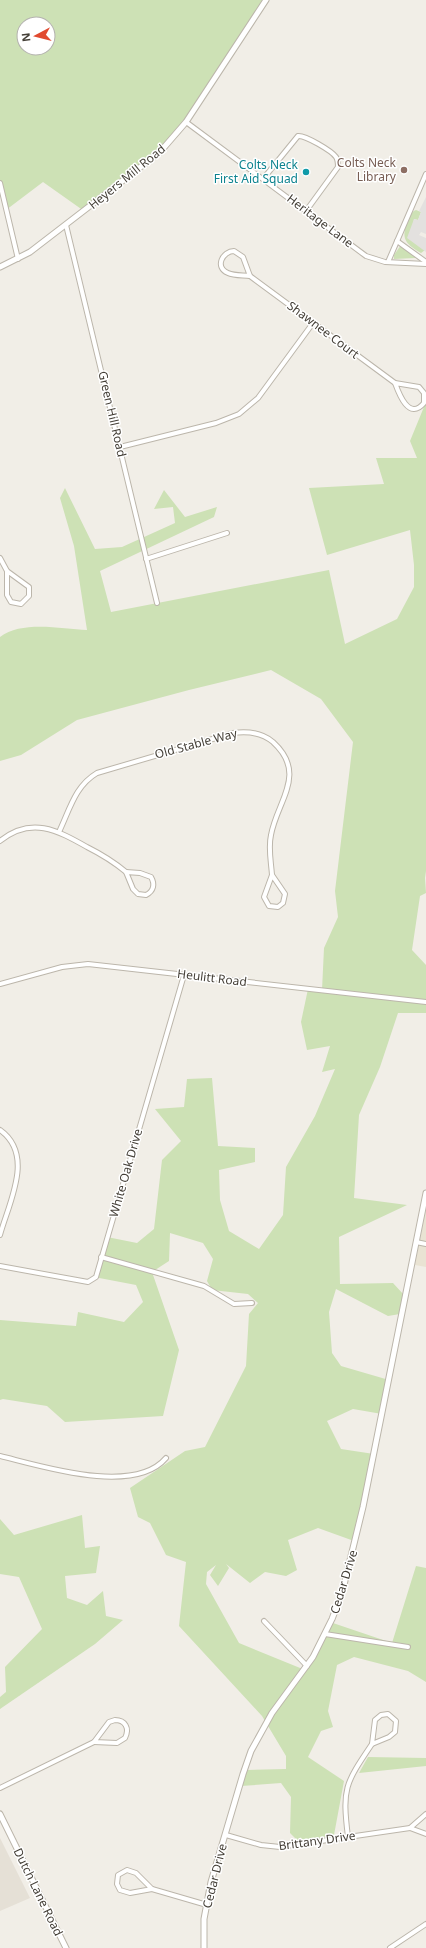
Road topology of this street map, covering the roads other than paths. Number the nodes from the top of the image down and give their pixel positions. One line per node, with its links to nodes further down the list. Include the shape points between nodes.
1 (266, 0): 2 (street, Heyers Mill Road)
2 (186, 122): 4 (street, Heritage Lane); 7 (street, Heyers Mill Road, via 152,159)
3 (426, 174): 8 (street)
4 (263, 179): 6 (street, Heritage Lane); 6 (street, via 298,136 304,136 332,153 338,160 338,167)
5 (0, 183): 9 (street)
6 (306, 211): 10 (street, Heritage Lane, via 366,256)
7 (66, 226): 9 (street, Heyers Mill Road); 16 (street, Green Hill Road)
8 (397, 241): 10 (street); 11 (street)
9 (18, 259): 12 (street, Heyers Mill Road)
10 (388, 262): 11 (street, Heritage Lane)
11 (426, 263)
12 (0, 267)
13 (250, 276): 13 (street, Shawnee Court, via 243,257 238,252 228,252 222,258 221,266 226,272); 14 (street, Shawnee Court)
14 (314, 323): 15 (street, Shawnee Court); 16 (street, via 258,398 239,414 216,424)
15 (395, 383): 15 (street, Shawnee Court, via 419,387 424,393 424,403 416,408 405,405)
16 (120, 447): 19 (street, Green Hill Road)
17 (227, 533): 19 (street)
18 (0, 558): 20 (street)
19 (146, 559): 21 (street, Green Hill Road)
20 (7, 571): 20 (street, via 29,587 29,596 21,604 11,602 7,595)
21 (156, 603)
22 (59, 832): 23 (street, via 30,828 18,831); 24 (street, via 110,859); 25 (street, Old Stable Way, via 78,790 87,779 97,773 232,733 254,733 277,746 285,758 289,771 288,789 271,836)
23 (0, 841)
24 (126, 872): 24 (street, via 151,877 154,885 152,890 146,895 138,894)
25 (272, 875): 25 (street, via 285,894 283,903 278,907 266,904 264,897)
26 (184, 975): 27 (street, Heulitt Road, via 78,964); 28 (street, Heulitt Road); 34 (street, White Oak Drive)
27 (0, 984)
28 (426, 1002)
29 (0, 1130): 31 (street, via 14,1145 19,1162)
30 (426, 1193): 32 (street, Cedar Drive)
31 (0, 1235)
32 (416, 1242): 33 (street); 40 (street, Cedar Drive, via 358,1532 342,1593)
33 (426, 1244)
34 (102, 1257): 35 (street, White Oak Drive, via 96,1277 88,1282); 36 (street, via 204,1286 236,1304)
35 (0, 1266)
36 (252, 1303)
37 (0, 1456): 38 (street, via 56,1470 94,1476 148,1471 159,1466)
38 (166, 1458)
39 (264, 1621): 42 (street)
40 (325, 1634): 41 (street); 42 (street, Cedar Drive)
41 (408, 1647)
42 (307, 1666): 50 (street, Cedar Drive, via 272,1713 251,1751)
43 (94, 1742): 43 (street, via 111,1720 120,1720 126,1725 127,1735 121,1742); 45 (street)
44 (372, 1744): 44 (street, via 375,1720 381,1714 391,1716 397,1725 395,1732); 51 (street, via 353,1772 346,1788 344,1805)
45 (0, 1788)
46 (0, 1814): 55 (street, Dutch Lane Road)
47 (426, 1814): 48 (street)
48 (410, 1828): 49 (street, Brittany Drive); 51 (street, Brittany Drive)
49 (426, 1834)
50 (226, 1835): 51 (street, Brittany Drive, via 275,1847); 53 (street, Cedar Drive)
51 (348, 1837)
52 (152, 1889): 52 (street, via 125,1893 118,1887 118,1875 127,1870 134,1871); 53 (street)
53 (207, 1905): 56 (street, Cedar Drive)
54 (426, 1924): 57 (street)
55 (66, 1948)
56 (204, 1948)
57 (390, 1948)

